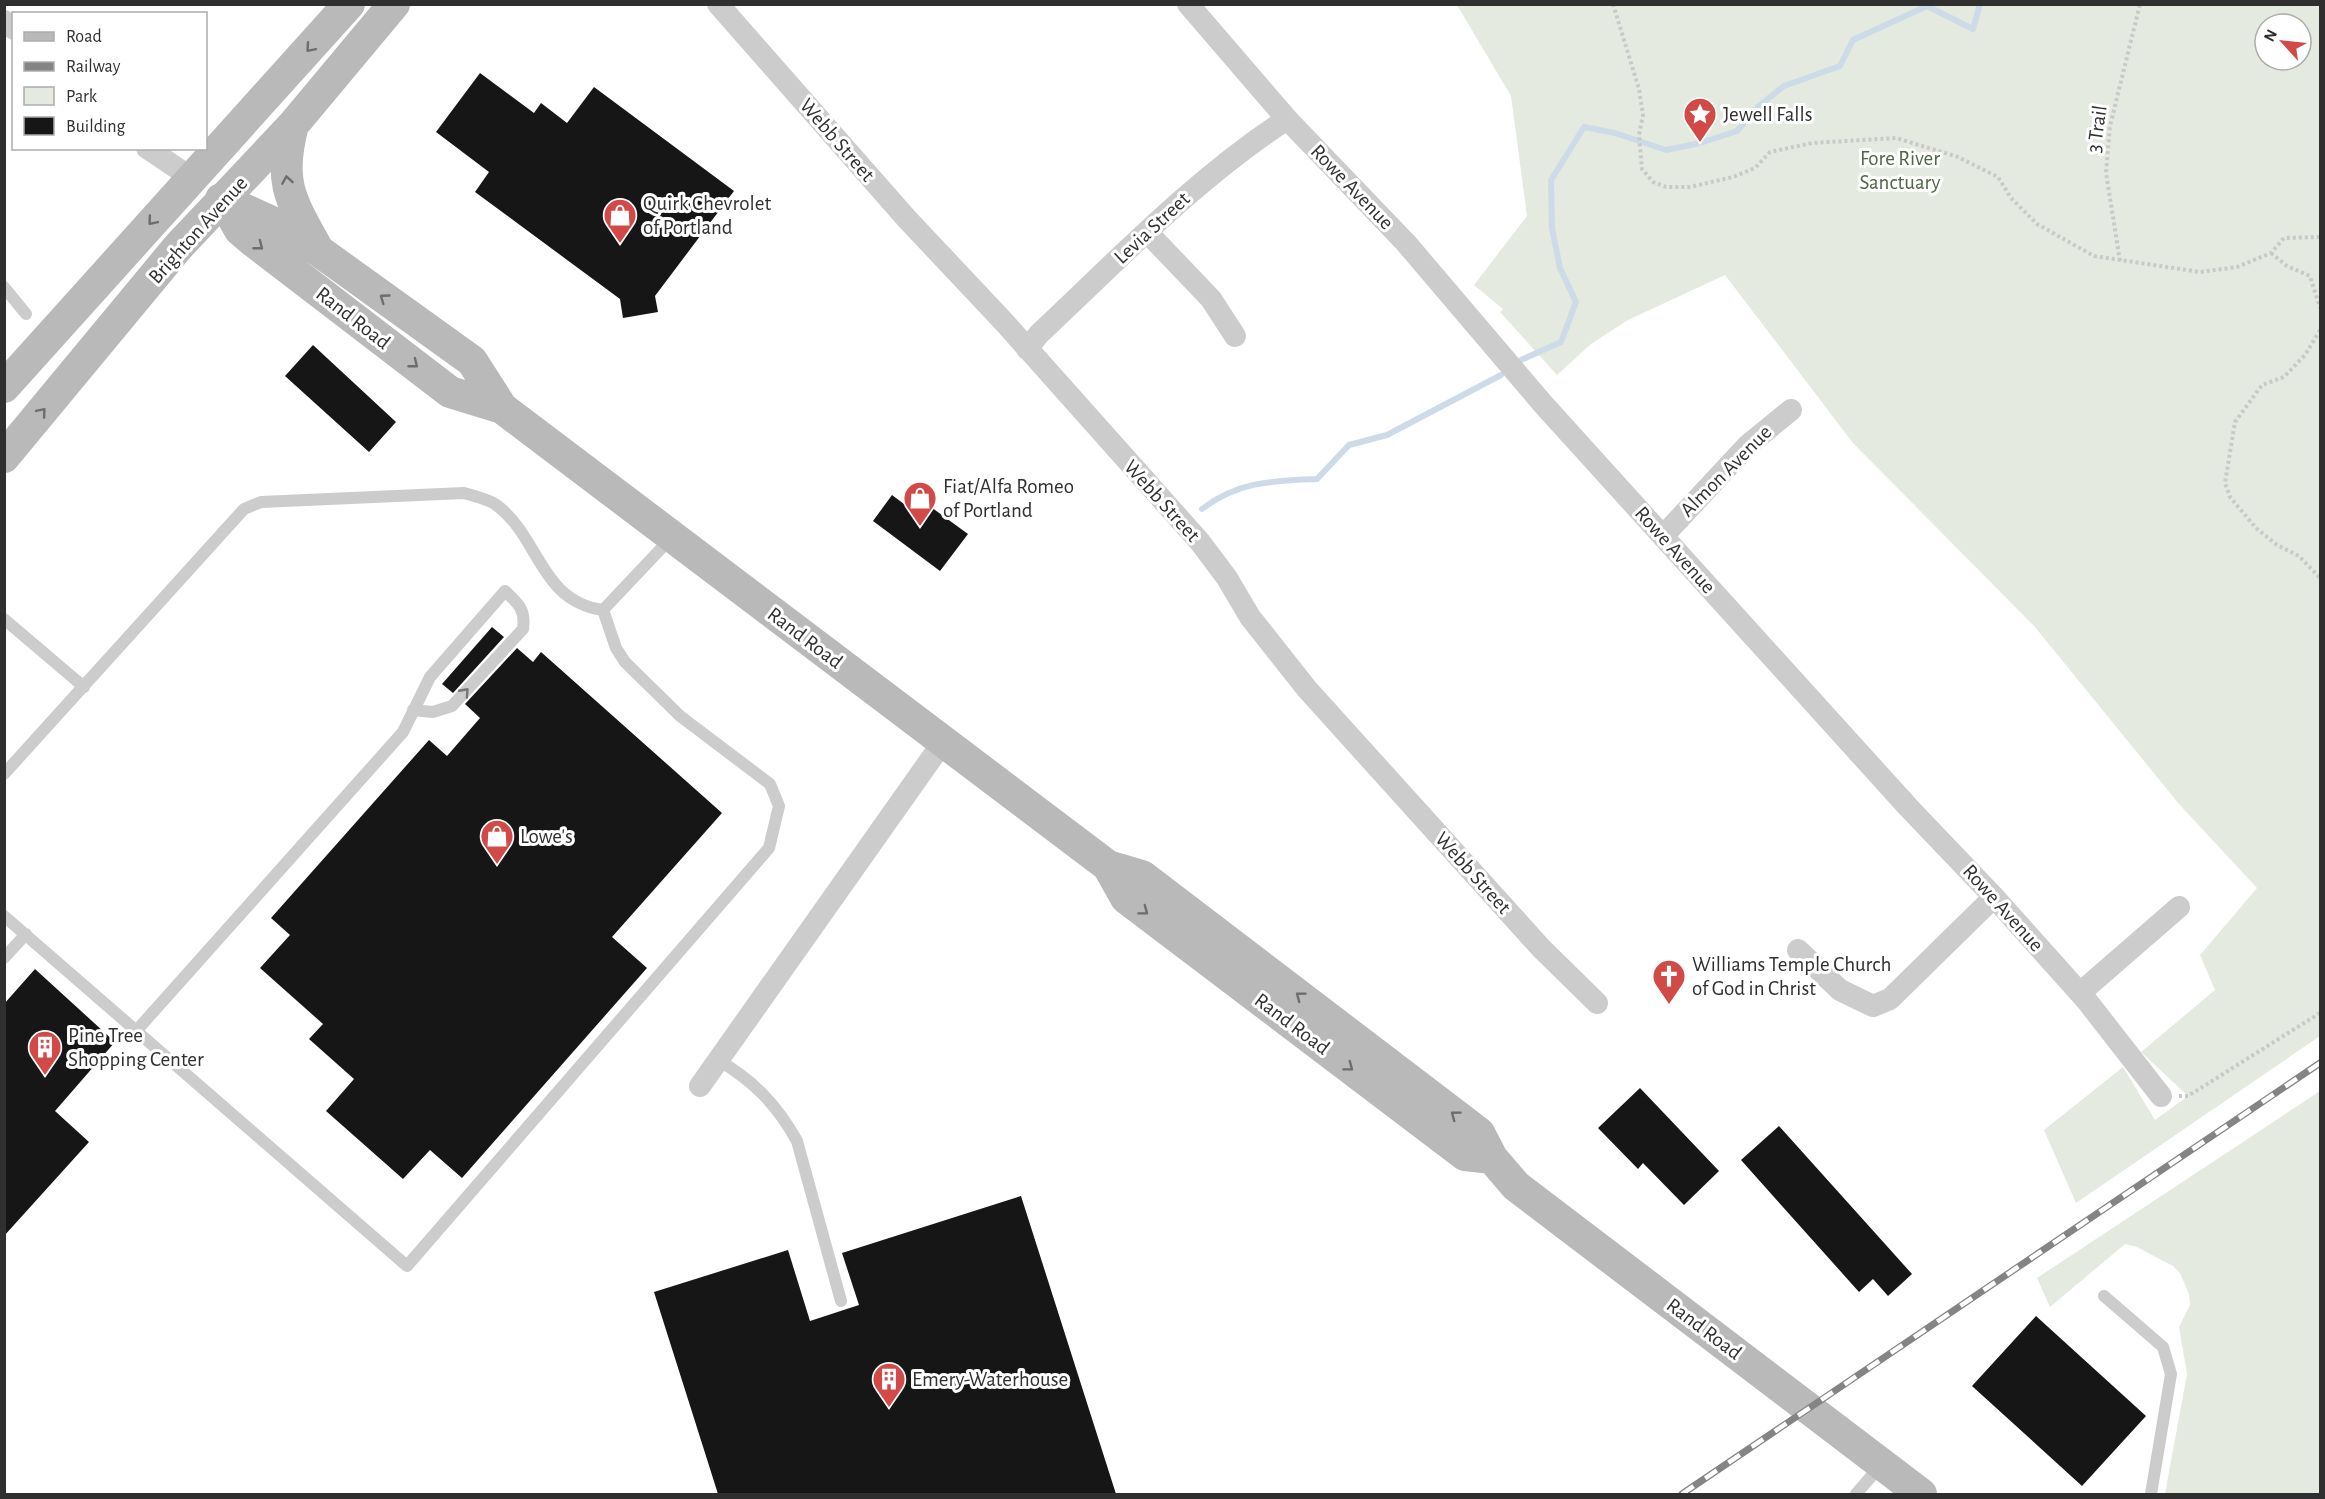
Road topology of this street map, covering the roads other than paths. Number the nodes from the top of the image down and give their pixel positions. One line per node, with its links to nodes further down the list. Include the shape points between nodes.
1 (349, 4): 8 (main road, Brighton Avenue, one-way to 8)
2 (394, 4): 6 (main road, Brighton Avenue)
3 (718, 4): 15 (street, Webb Street)
4 (1188, 4): 5 (street, Rowe Avenue)
5 (1287, 119): 10 (street, Levia Street, via 1250,143); 20 (street, Rowe Avenue, via 1407,243 1543,404)
6 (293, 125): 9 (main road, Brighton Avenue); 11 (main road, one-way to 6, via 292,204 285,174)
7 (150, 150): 8 (street)
8 (193, 179): 9 (main road, Rand Road); 16 (main road, Brighton Avenue, one-way to 16)
9 (223, 200): 11 (main road, Rand Road, via 272,222); 17 (main road, Rand Road, one-way to 17, via 240,230 450,393); 19 (main road, Brighton Avenue, one-way to 9, via 178,247)
10 (1147, 232): 14 (street, via 1211,299); 15 (street, Levia Street)
11 (319, 251): 17 (main road, Rand Road, one-way to 11, via 472,361)
12 (4, 287): 13 (lane)
13 (26, 314)
14 (1235, 336)
15 (1027, 349): 35 (street, Webb Street, via 1200,542 1250,617 1306,689 1541,948)
16 (4, 387)
17 (502, 408): 21 (main road, Rand Road)
18 (1791, 410): 20 (street, Almon Avenue, via 1748,445)
19 (4, 457)
20 (1664, 535): 28 (street, Rowe Avenue)
21 (672, 537): 22 (lane); 26 (main road, Rand Road)
22 (603, 610): 24 (lane, via 570,601 538,563 518,527 494,503 464,493 261,502 244,508); 36 (lane, via 625,662 680,716 771,784 779,806 769,848 407,1266)
23 (6, 619): 24 (lane)
24 (84, 687): 27 (lane)
25 (414, 710): 25 (lane, one-way to 25, via 434,712 453,706 523,629 525,617 520,605 505,591 430,677); 36 (lane, via 403,732)
26 (943, 742): 37 (street); 42 (main road, Rand Road, via 1108,867 1126,898 1465,1155 1492,1158 1516,1186)
27 (4, 774)
28 (1994, 897): 32 (street, via 1890,999 1873,1006 1840,990); 34 (street, Rowe Avenue)
29 (2180, 908): 34 (street)
30 (4, 916): 31 (lane)
31 (26, 934): 33 (lane); 36 (lane)
32 (1798, 950)
33 (4, 958)
34 (2080, 993): 39 (street, Rowe Avenue)
35 (1597, 1004)
36 (137, 1030)
37 (718, 1060): 38 (street); 41 (lane, via 746,1076 768,1097 797,1141)
38 (700, 1086)
39 (2161, 1096)
40 (2104, 1296): 45 (lane, via 2163,1347 2171,1374)
41 (841, 1301)
42 (1882, 1464): 43 (lane); 44 (main road, Rand Road)
43 (1856, 1494)
44 (1921, 1494)
45 (2151, 1494)

